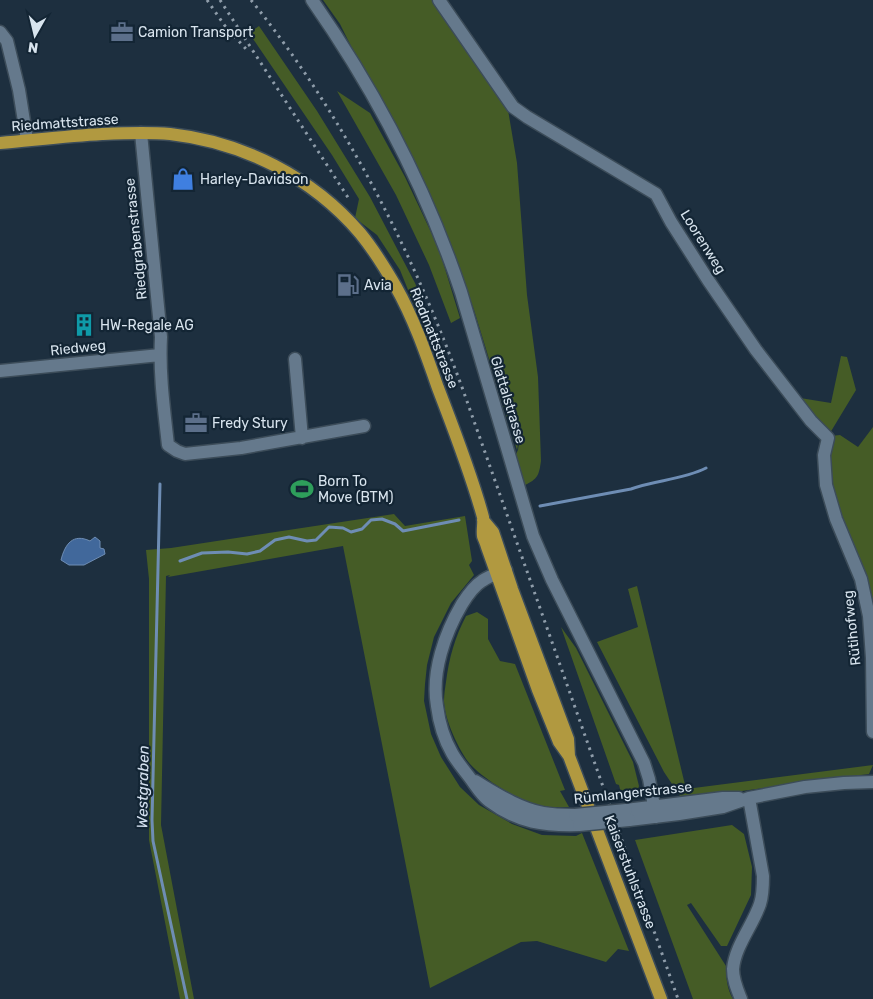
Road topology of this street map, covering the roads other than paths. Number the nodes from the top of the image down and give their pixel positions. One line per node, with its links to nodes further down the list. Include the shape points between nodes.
1 (312, 0): 17 (street, Glattalstrasse, via 393,133 448,253 534,536 556,588 644,763)
2 (439, 0): 12 (street, Loorenweg, via 513,106 656,194 708,280 756,350)
3 (0, 32): 5 (street, via 7,40)
4 (140, 133): 5 (main road, Riedmattstrasse); 7 (street, Riedgrabenstrasse, via 161,337); 13 (main road, Riedmattstrasse, via 186,136 264,160 311,187 361,234 397,288 418,333 469,473 484,520 483,535)
5 (27, 140): 6 (main road, Riedmattstrasse)
6 (0, 143)
7 (160, 355): 9 (street, Riedweg); 11 (street, Riedgrabenstrasse, via 168,445 176,451 185,454)
8 (295, 359): 11 (street)
9 (0, 371)
10 (364, 426): 11 (street, Riedgrabenstrasse)
11 (302, 438)
12 (828, 438): 14 (street, Rütihofweg, via 824,455 826,485 861,579 869,616)
13 (501, 572): 17 (street, Rümlangerstrasse, bridge, via 482,580 470,593 451,624 441,652 436,704 451,753 487,800 519,818 556,826 577,820); 18 (main road, Kaiserstuhlstrasse, via 558,742 569,756)
14 (873, 732)
15 (873, 782): 16 (street, Rümlangerstrasse, via 805,787)
16 (749, 798): 17 (street, Rümlangerstrasse, via 724,807); 19 (street, via 763,890 760,904 734,961 735,984)
17 (655, 812)
18 (661, 999)
19 (741, 999)

